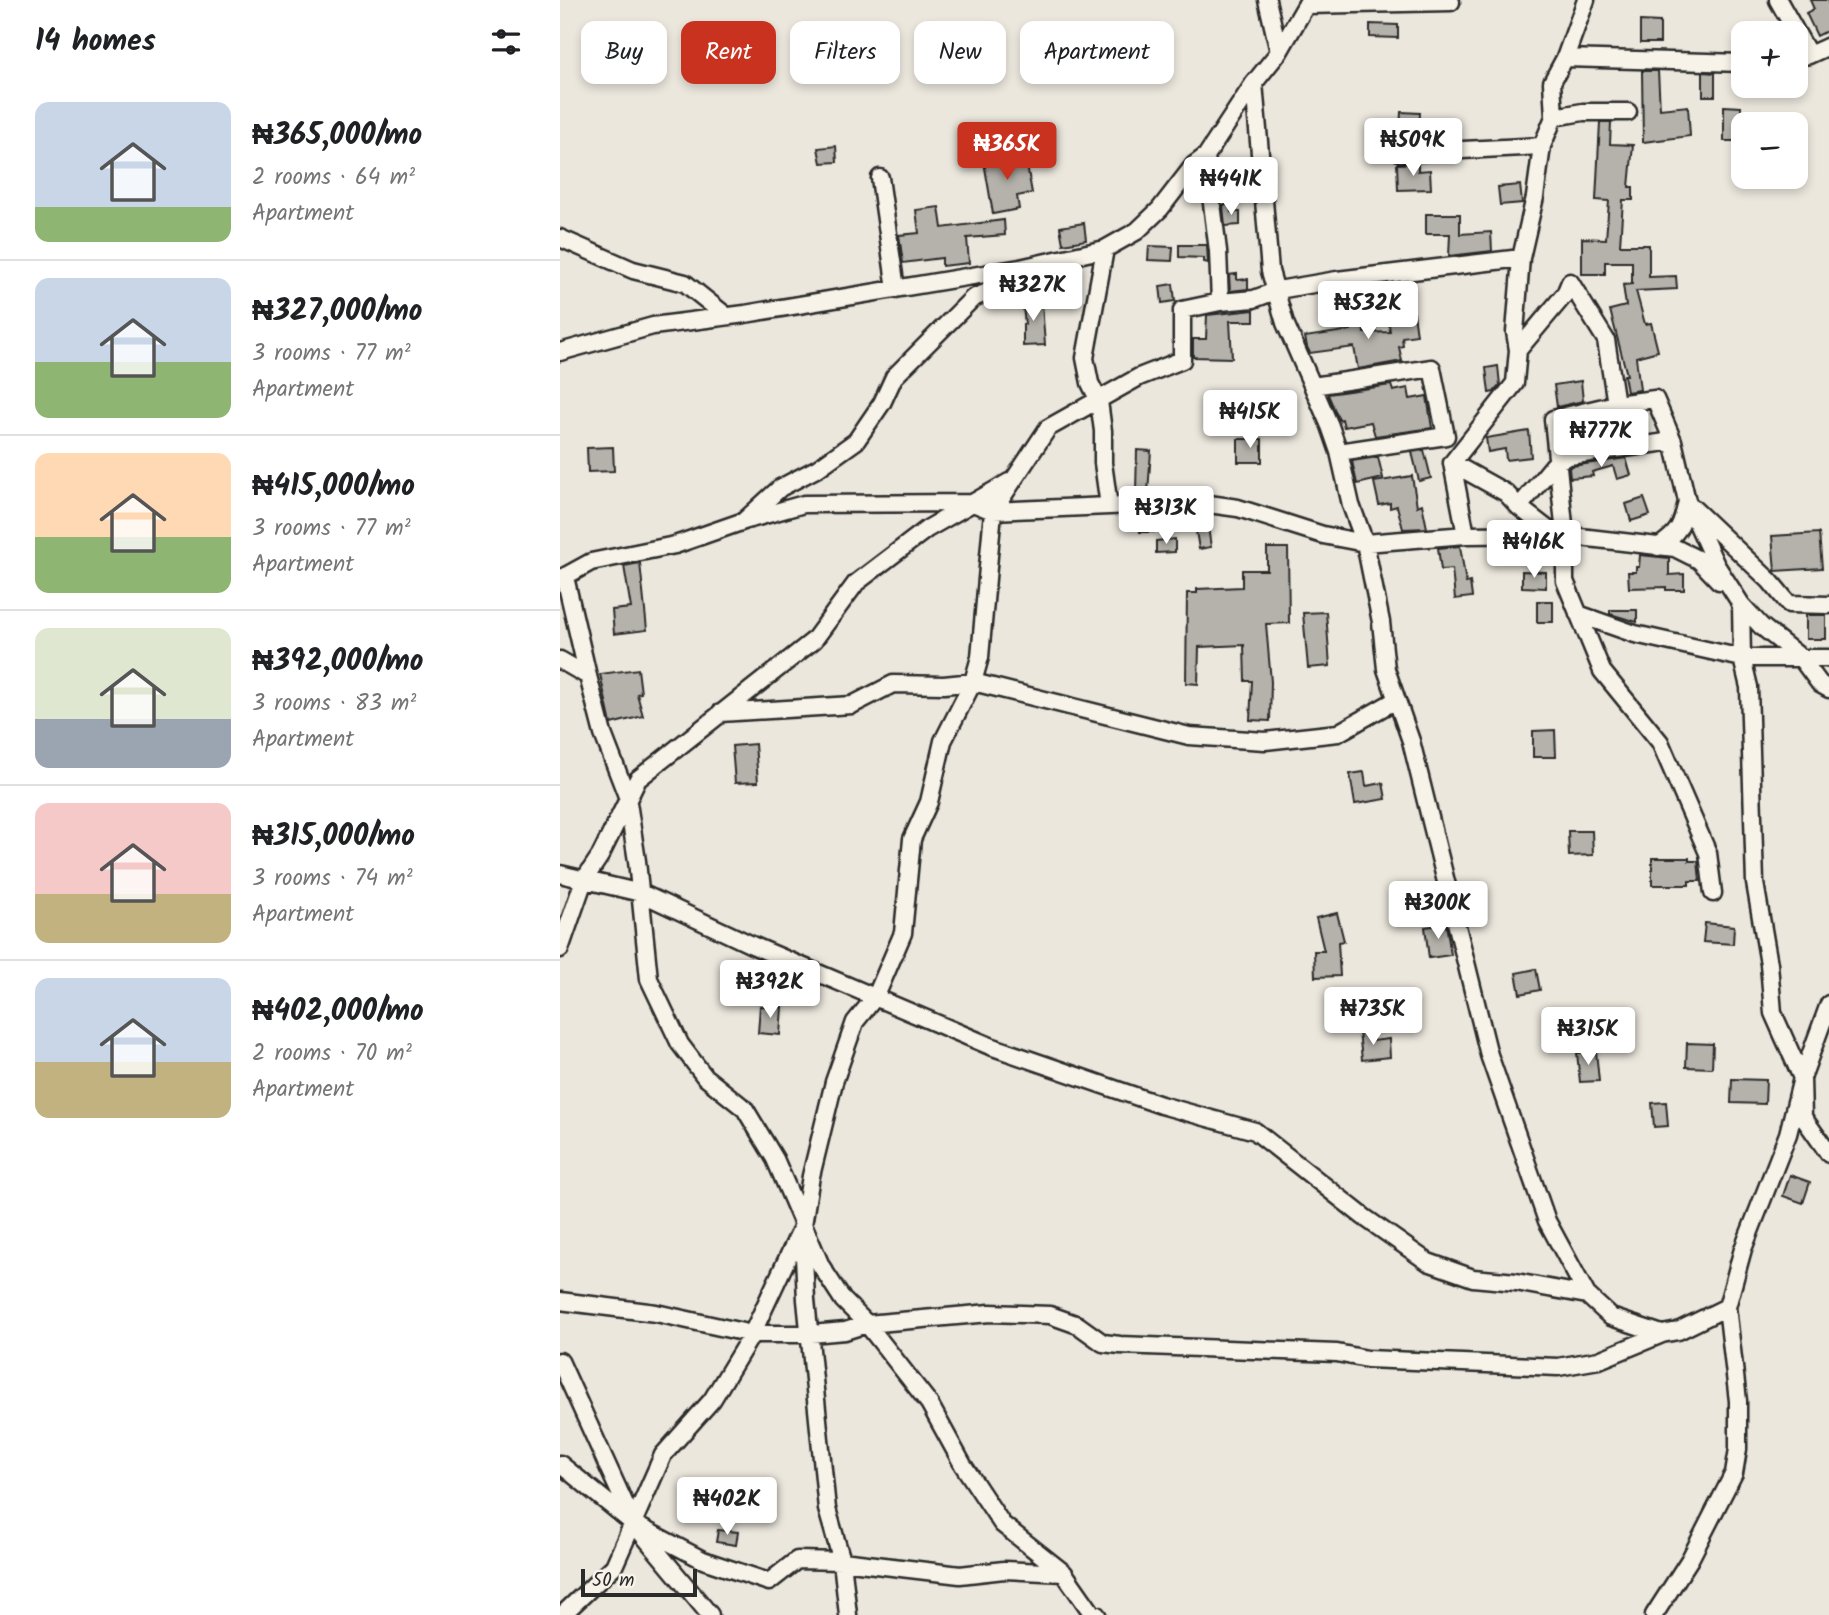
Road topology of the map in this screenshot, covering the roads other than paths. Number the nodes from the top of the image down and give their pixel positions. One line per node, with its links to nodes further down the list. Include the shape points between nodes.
1 (1267, 0): 8 (street)
2 (1586, 0): 10 (street)
3 (1778, 0): 6 (street)
4 (1451, 2): 5 (street)
5 (1307, 3): 8 (street)
6 (1787, 21)
7 (1829, 46): 9 (street)
8 (1279, 52): 12 (street)
9 (1808, 54)
10 (1565, 58): 11 (street); 14 (street, via 1552,82)
11 (1731, 63)
12 (1254, 83): 17 (street); 24 (street, via 1270,271)
13 (1628, 113): 14 (street)
14 (1554, 117): 15 (street)
15 (1542, 146): 16 (street); 21 (street)
16 (1401, 153)
17 (1206, 156): 20 (street, via 1137,232); 25 (street)
18 (880, 178): 23 (street)
19 (560, 237): 26 (street, via 633,270 685,283)
20 (1105, 249): 22 (street); 30 (street, via 1085,358)
21 (1521, 258): 24 (street); 27 (street)
22 (1020, 268): 23 (street); 42 (street, via 998,288 973,298 894,377 856,441 780,488)
23 (896, 289): 26 (street)
24 (1278, 289): 25 (street, via 1254,299); 29 (street, via 1285,323)
25 (1220, 302): 30 (street, via 1182,310 1182,360 1139,377)
26 (725, 315): 28 (street, via 653,326)
27 (1518, 349): 31 (street, via 1570,282 1606,340); 35 (street, via 1515,383)
28 (560, 352)
29 (1313, 386): 33 (street); 33 (street, via 1432,368 1446,436)
30 (1099, 401): 36 (street, via 1048,428); 39 (street)
31 (1616, 404): 32 (street, via 1655,400); 34 (street, via 1553,419)
32 (1672, 441): 34 (street); 37 (street)
33 (1339, 452): 45 (street)
34 (1557, 461): 40 (street); 43 (street)
35 (1452, 463): 40 (street, via 1506,493); 44 (street)
36 (1018, 474): 38 (street); 41 (street)
37 (1686, 501): 46 (street, via 1675,535); 48 (street, via 1716,565); 49 (street, via 1789,604)
38 (972, 503): 41 (street); 42 (street, via 804,504); 59 (street, via 856,583 814,640)
39 (1109, 506): 41 (street); 45 (street, via 1194,502 1238,508)
40 (1519, 506): 43 (street)
41 (993, 511): 56 (street, via 981,657)
42 (744, 521): 47 (street, via 675,545 591,562)
43 (1560, 534): 44 (street); 46 (street); 50 (street, via 1565,581)
44 (1466, 535): 45 (street)
45 (1365, 543): 58 (street, via 1386,669)
46 (1658, 547): 48 (street, via 1675,548 1699,560)
47 (562, 578): 55 (street)
48 (1741, 604): 51 (street); 52 (street)
49 (1829, 605)
50 (1578, 614): 52 (street, via 1635,634); 64 (street, via 1602,671 1660,742 1708,853)
51 (1800, 657): 52 (street); 53 (street); 57 (street)
52 (1742, 658): 68 (street, via 1749,687 1755,883 1773,1013)
53 (1829, 658)
54 (560, 660): 55 (street)
55 (588, 676): 60 (street)
56 (974, 682): 58 (street, via 1189,736 1265,741 1338,733); 59 (street, via 893,684 852,705); 66 (street, via 943,741 929,802 912,839 902,933)
57 (1829, 689)
58 (1396, 699): 71 (street, via 1414,754 1489,1055 1547,1221)
59 (720, 713): 60 (street, via 638,779)
60 (628, 801): 62 (street); 63 (street)
61 (560, 874): 62 (street)
62 (584, 880): 63 (street); 65 (street)
63 (641, 893): 66 (street); 70 (street, via 649,979 680,1044 705,1077 745,1109 775,1159)
64 (1713, 893)
65 (560, 948)
66 (876, 996): 70 (street, via 855,1022 834,1082); 71 (street, via 990,1046 1161,1105 1255,1131 1427,1262 1473,1278)
67 (1829, 1004): 68 (street)
68 (1802, 1078): 69 (street, via 1802,1116); 73 (street, via 1788,1134)
69 (1829, 1154)
70 (803, 1225): 74 (street, via 821,1266 843,1300); 75 (street); 76 (street)
71 (1587, 1295): 77 (street, via 1611,1317)
72 (560, 1301): 75 (street, via 656,1313)
73 (1727, 1307): 77 (street); 87 (street, via 1738,1401 1734,1473 1690,1559)
74 (867, 1324): 76 (street); 77 (street, via 990,1313 1050,1315 1078,1325 1102,1343 1120,1345 1558,1367 1599,1360); 82 (street, via 929,1404 1002,1524)
75 (752, 1334): 76 (street); 80 (street, via 712,1400 663,1455)
76 (811, 1334): 81 (street, via 827,1509)
77 (1662, 1334)
78 (560, 1361): 80 (street)
79 (560, 1464): 80 (street)
80 (634, 1524): 81 (street, via 703,1560 769,1582 797,1560); 83 (street, via 614,1566); 84 (street)
81 (842, 1561): 82 (street, via 960,1575 1004,1570); 85 (street)
82 (1064, 1573): 86 (street)
83 (562, 1615)
84 (710, 1615)
85 (848, 1615)
86 (1097, 1615)
87 (1654, 1615)

